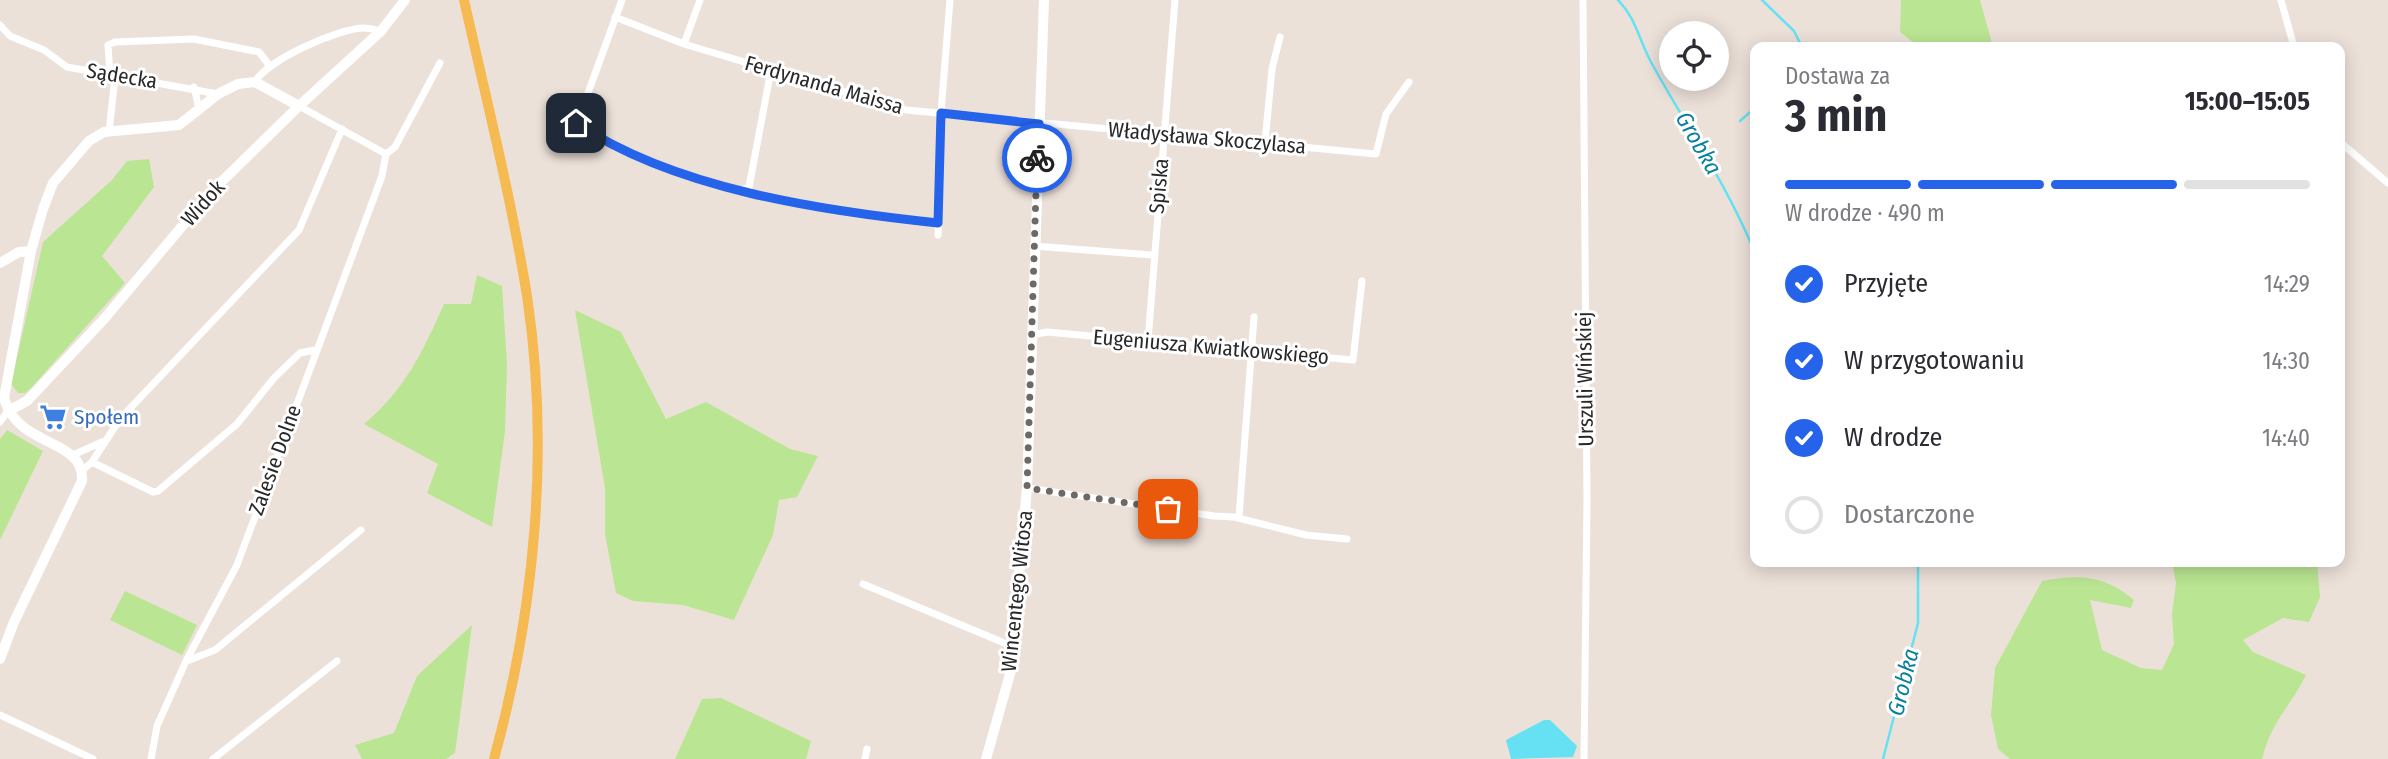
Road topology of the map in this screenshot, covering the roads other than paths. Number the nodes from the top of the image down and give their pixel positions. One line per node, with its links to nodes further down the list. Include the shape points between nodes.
1 (405, 0): 12 (street, Widok)
2 (464, 0): 68 (main road, via 527,299 537,457 522,634)
3 (622, 0): 10 (street)
4 (700, 0): 15 (street)
5 (950, 0): 26 (street)
6 (1044, 0): 27 (street, Wincentego Witosa)
7 (1175, 0): 30 (street, Spiska)
8 (1583, 0): 71 (street, Urszuli Wińskiej)
9 (2281, 0): 14 (street)
10 (615, 17): 15 (street, Ferdynanda Maissa); 35 (street, via 576,123 654,164 694,179)
11 (0, 25): 19 (street, Sądecka, via 10,36 44,50 68,67)
12 (381, 31): 17 (street, via 351,31 292,51); 24 (street, Widok)
13 (1280, 37): 31 (street)
14 (2293, 42)
15 (684, 44): 18 (street, Ferdynanda Maissa)
16 (440, 63): 33 (street, via 395,147)
17 (269, 65): 19 (street, via 259,52 219,42 115,41 108,45); 20 (street)
18 (771, 70): 26 (street, Ferdynanda Maissa, via 906,110); 35 (street, via 749,187)
19 (112, 77): 22 (street, Sądecka); 29 (street)
20 (255, 82): 23 (street); 24 (street)
21 (1409, 82): 31 (street, Władysława Skoczylasa, via 1389,108 1376,153)
22 (194, 87): 23 (street, Sądecka); 25 (street)
23 (218, 94): 25 (street)
24 (299, 106): 28 (street); 48 (street, Widok, via 211,192 27,401)
25 (199, 109): 29 (street, via 179,125)
26 (941, 113): 27 (street, Ferdynanda Maissa); 36 (street)
27 (1039, 124): 30 (street, Władysława Skoczylasa); 38 (street, Wincentego Witosa)
28 (342, 129): 33 (street); 50 (street, via 299,230)
29 (109, 132): 39 (street, via 89,141 53,183)
30 (1163, 134): 31 (street, Władysława Skoczylasa); 40 (street, Spiska)
31 (1265, 142)
32 (2345, 146): 34 (street)
33 (386, 154): 46 (street, Zalesie Dolne, via 382,176)
34 (2388, 183)
35 (744, 189): 36 (street, via 825,208)
36 (938, 223): 37 (street)
37 (938, 235)
38 (1034, 246): 40 (street); 44 (street, Wincentego Witosa)
39 (31, 251): 41 (street); 48 (street, via 4,398)
40 (1153, 255): 45 (street, Spiska)
41 (0, 263)
42 (1362, 281): 47 (street, Eugeniusza Kwiatkowskiego, via 1353,359)
43 (1254, 317): 47 (street)
44 (1032, 335): 45 (street, Eugeniusza Kwiatkowskiego, via 1047,332); 54 (street, Wincentego Witosa)
45 (1148, 341): 47 (street, Eugeniusza Kwiatkowskiego)
46 (315, 350): 52 (street, via 300,353 237,424 158,491); 61 (street, Zalesie Dolne, via 237,565)
47 (1252, 351): 55 (street)
48 (8, 411): 49 (street); 51 (street, via 20,427)
49 (0, 422)
50 (103, 442): 51 (street); 52 (street)
51 (73, 455): 53 (street)
52 (92, 462): 53 (street)
53 (83, 470): 60 (street, via 82,481)
54 (1027, 488): 55 (street); 59 (street, Wincentego Witosa)
55 (1239, 517): 57 (street)
56 (361, 530): 61 (street, via 215,650)
57 (1347, 539)
58 (863, 584): 59 (street)
59 (1014, 647): 70 (street, Wincentego Witosa)
60 (0, 659)
61 (186, 661): 66 (street, Zalesie Dolne, via 157,726)
62 (337, 661): 67 (street)
63 (0, 715): 65 (street)
64 (867, 749): 69 (street)
65 (93, 759)
66 (151, 759)
67 (213, 759)
68 (496, 759)
69 (865, 759)
70 (986, 759)
71 (1584, 759)

